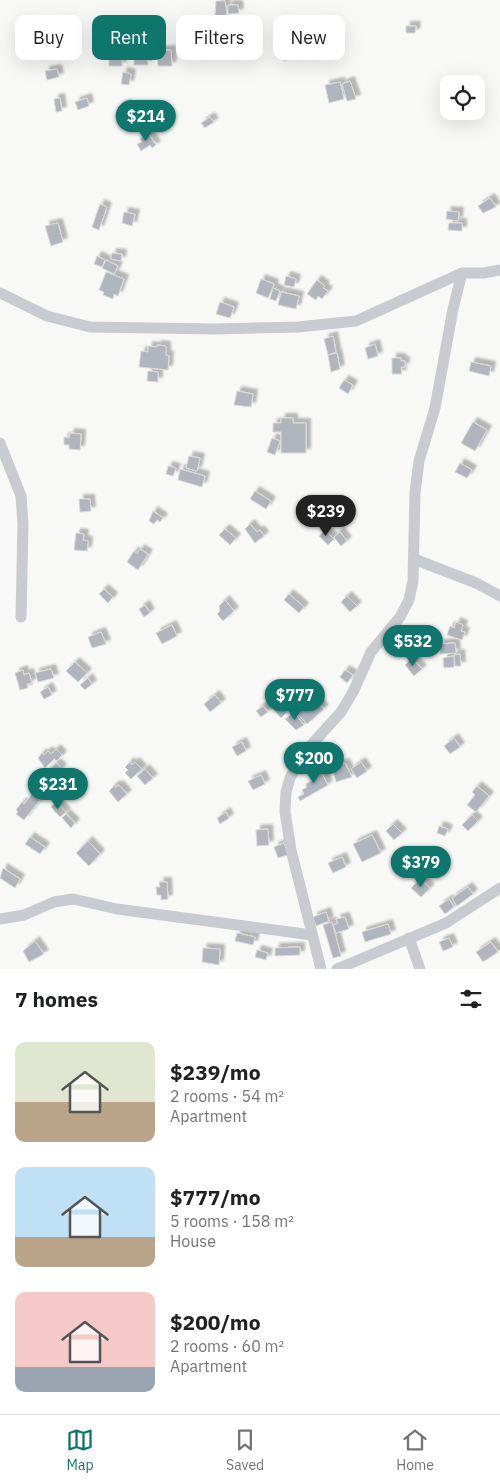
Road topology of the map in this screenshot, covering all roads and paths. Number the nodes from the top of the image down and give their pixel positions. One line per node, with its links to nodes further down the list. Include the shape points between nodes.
1 (500, 270): 2 (street)
2 (462, 273): 3 (street, via 356,321 306,326 214,329 90,327 47,316); 5 (street, via 435,408 419,461)
3 (0, 293)
4 (0, 443): 7 (street, via 21,496)
5 (414, 559): 6 (street); 10 (street, via 409,600 400,617 371,652 341,712 304,753 286,792 285,812 291,850)
6 (500, 596)
7 (21, 617)
8 (500, 888): 11 (street, via 446,923)
9 (0, 919): 10 (street, via 24,915 54,902 73,900 117,909)
10 (312, 935): 12 (street)
11 (410, 938): 13 (street); 14 (street)
12 (320, 969)
13 (337, 969)
14 (420, 969)

